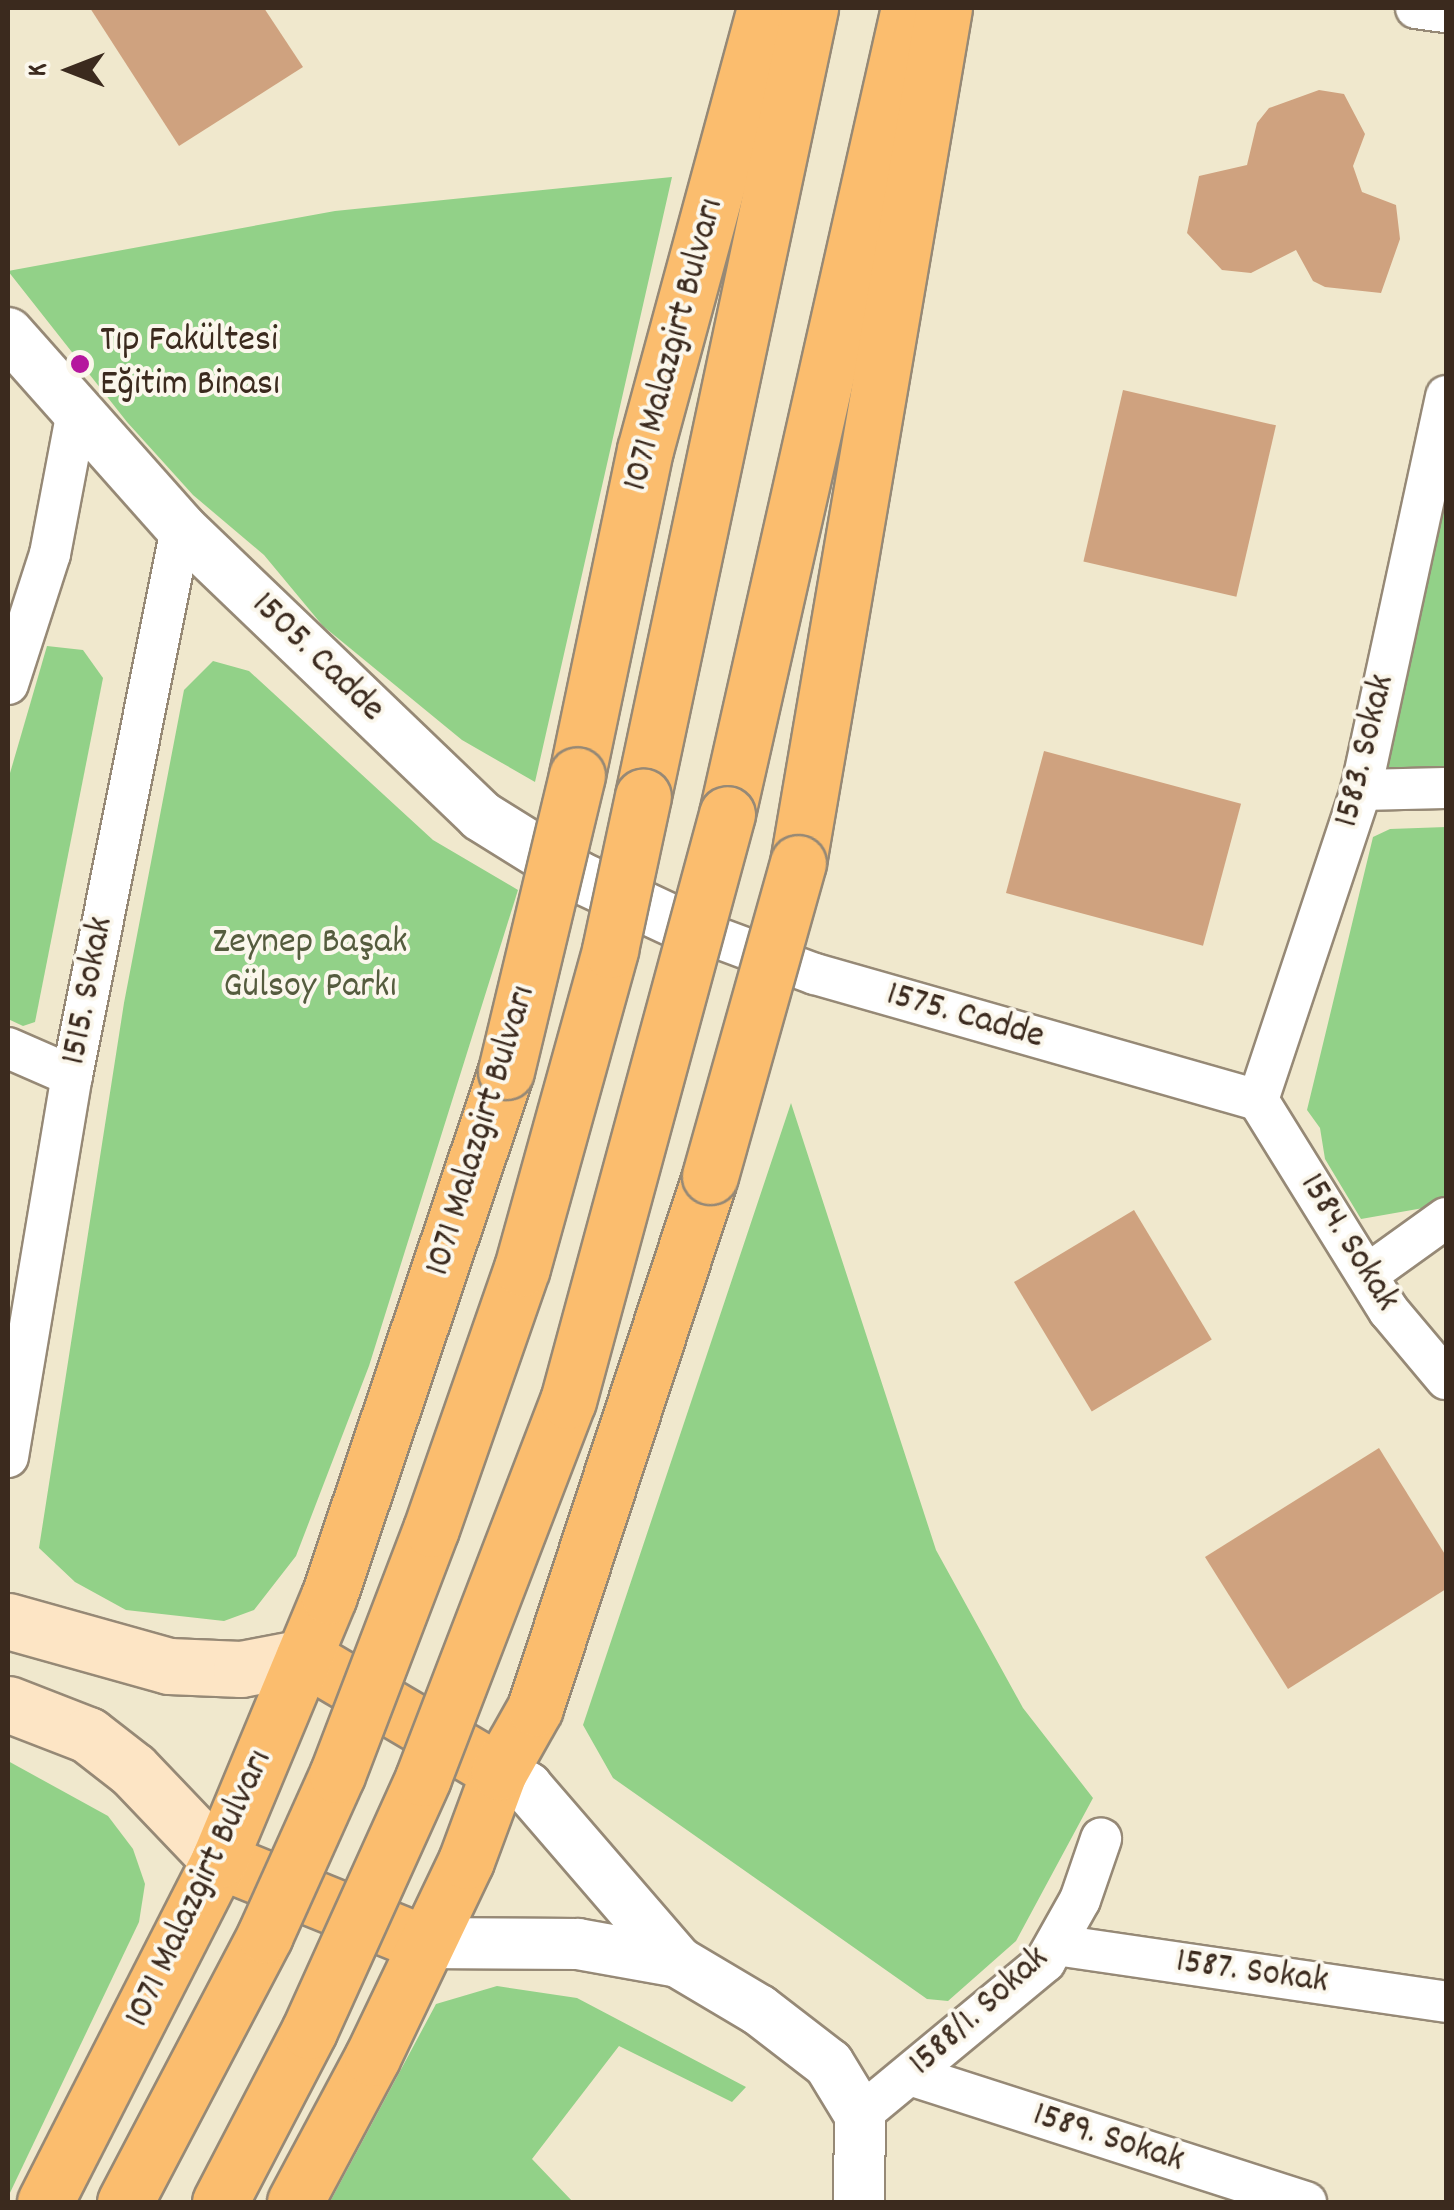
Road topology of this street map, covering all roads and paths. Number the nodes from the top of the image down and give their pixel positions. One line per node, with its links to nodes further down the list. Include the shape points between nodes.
1 (765, 8): 23 (main road, 1071 Malazgirt Bulvarı, bridge, via 645,450 506,1071)
2 (810, 8): 35 (main road, 1071 Malazgirt Bulvarı, bridge, via 610,950 522,1268 337,1775)
3 (909, 8): 36 (main road, bridge, via 727,814 568,1401 423,1778 309,2031)
4 (944, 8): 25 (main road, bridge, via 798,863 710,1176 536,1708)
5 (1416, 8): 6 (street)
6 (1446, 12)
7 (8, 332): 9 (street, 1505. Cadde)
8 (1446, 396): 13 (street, 1583. Sokak)
9 (76, 417): 10 (street, 1505. Cadde); 11 (street, via 50,554)
10 (181, 528): 14 (street, 1505. Cadde, via 481,816 579,877); 16 (street, 1515. Sokak)
11 (8, 684)
12 (1446, 788): 13 (street)
13 (1361, 790): 17 (street, 1583. Sokak)
14 (676, 922): 17 (street, 1575. Cadde, via 815,974)
15 (8, 1048): 16 (street)
16 (72, 1076): 21 (street, 1515. Sokak)
17 (1258, 1100): 19 (street, 1584. Sokak)
18 (1446, 1218): 19 (street)
19 (1368, 1274): 20 (street, 1584. Sokak, via 1389,1311)
20 (1446, 1380)
21 (8, 1457)
22 (8, 1622): 23 (main road, via 169,1666 240,1670)
23 (304, 1658): 25 (main road); 27 (main road, 1071 Malazgirt Bulvarı)
24 (8, 1704): 27 (main road, via 88,1735 133,1770)
25 (498, 1772): 28 (main road, via 466,1861); 30 (street, via 527,1787)
26 (1101, 1839): 29 (street, 1588/1. Sokak)
27 (219, 1860): 28 (main road); 34 (main road, 1071 Malazgirt Bulvarı)
28 (424, 1943): 30 (street, via 578,1944); 37 (main road)
29 (1057, 1944): 31 (street, 1587. Sokak); 32 (street, 1588/1. Sokak, via 1030,1978)
30 (678, 1962): 33 (street, via 796,2035 829,2064)
31 (1446, 2002)
32 (910, 2075): 33 (street, 1588/1. Sokak); 39 (street, 1589. Sokak)
33 (860, 2115): 38 (street)
34 (45, 2202)
35 (126, 2202)
36 (220, 2202)
37 (295, 2202)
38 (859, 2202)
39 (1306, 2202)

